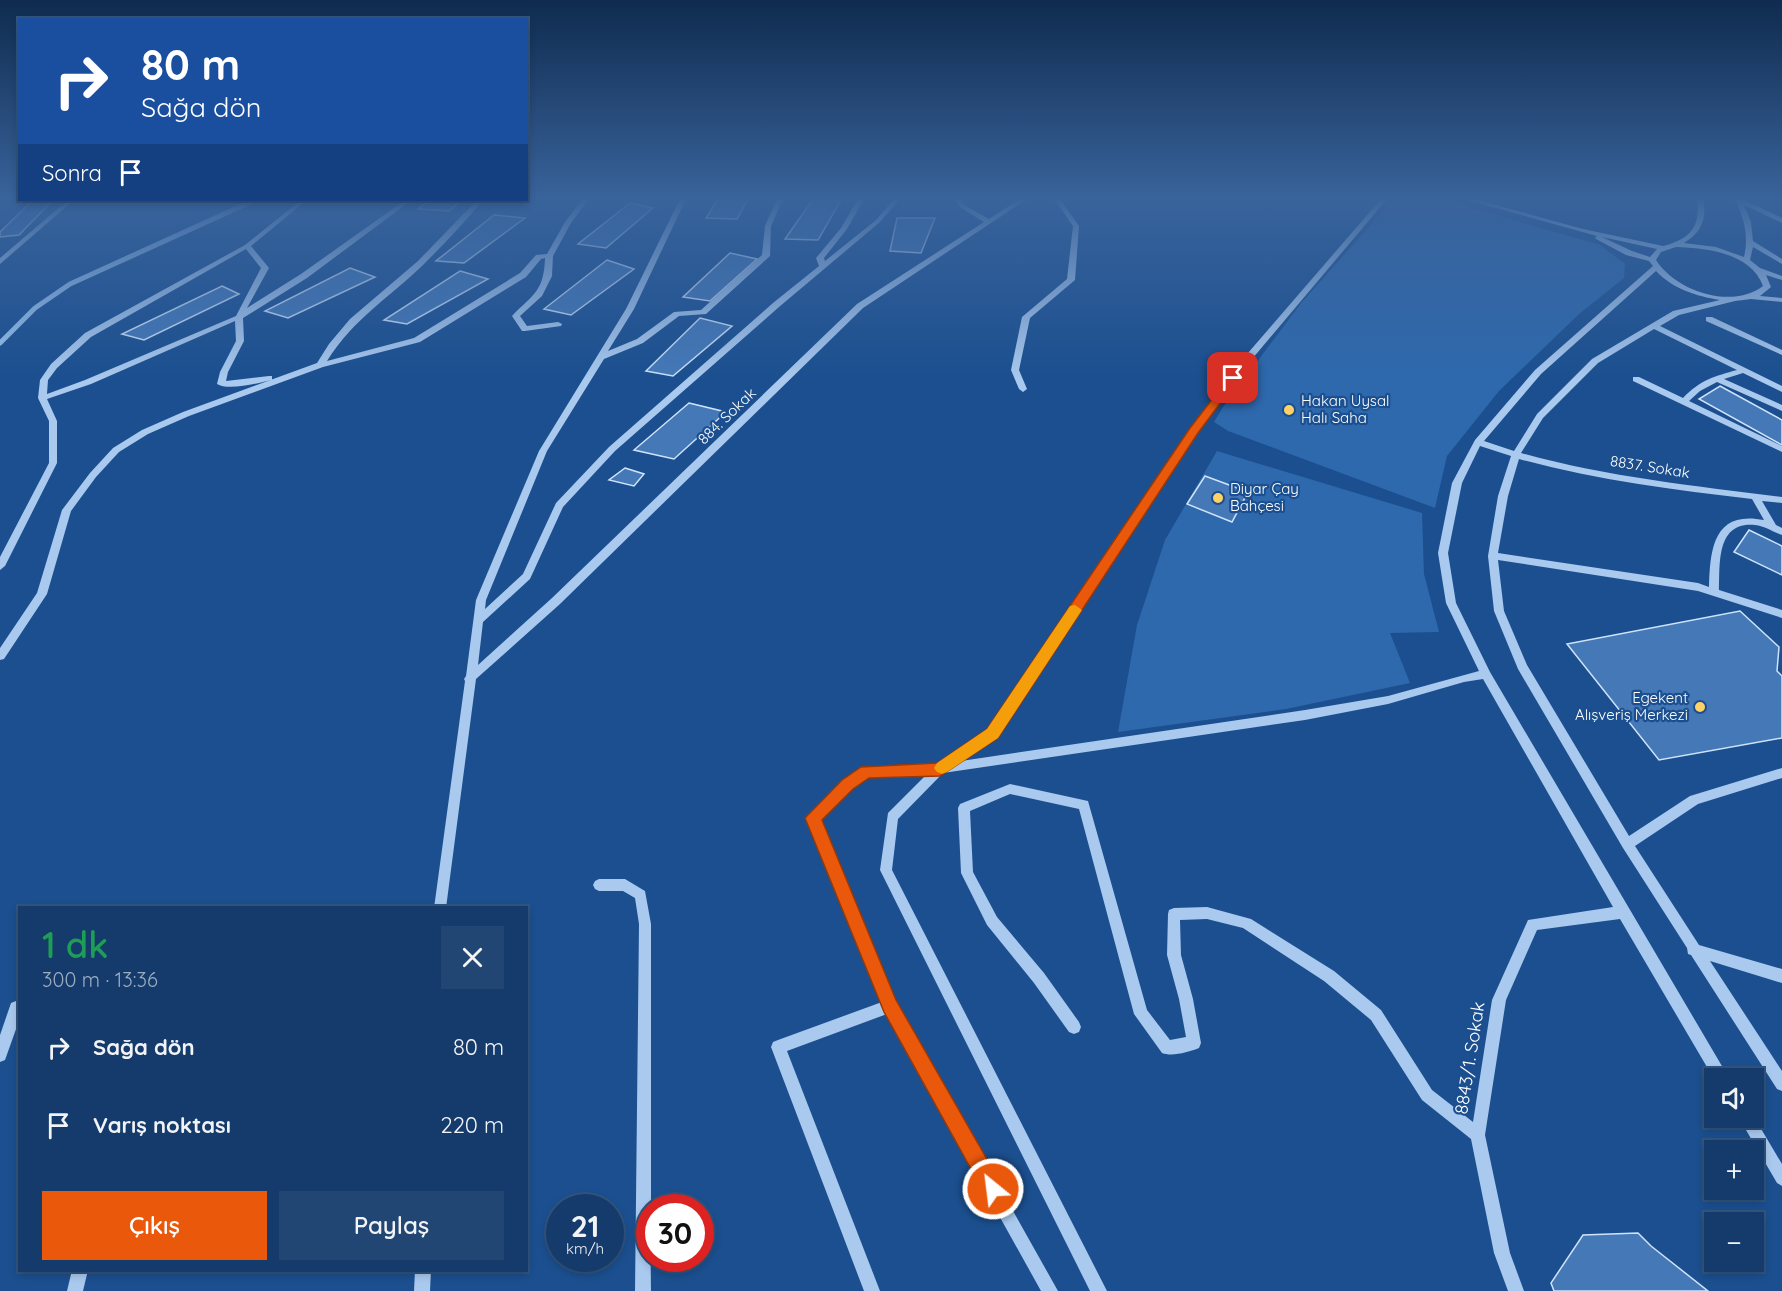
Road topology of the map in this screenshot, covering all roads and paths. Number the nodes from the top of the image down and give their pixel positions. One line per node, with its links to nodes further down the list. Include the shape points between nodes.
1 (224, 259): 37 (street, via 88,336 54,366 44,380)
2 (258, 259): 25 (street, via 266,268)
3 (327, 259): 25 (street)
4 (425, 259): 31 (street, via 352,321)
5 (537, 259): 31 (street, via 523,275 417,340)
6 (549, 259): 27 (street, via 548,276 538,296 516,316 525,329)
7 (654, 259): 30 (street, via 630,309)
8 (762, 259): 30 (street, via 703,312 677,314 640,341)
9 (820, 259): 19 (street)
10 (832, 259): 19 (street)
11 (930, 259): 54 (street, 884. Sokak, via 860,306 556,601)
12 (1073, 259): 35 (street, via 1071,280 1026,317 1015,370)
13 (1333, 259): 55 (street, via 1244,363 1194,431 992,734)
14 (1643, 259): 18 (street)
15 (1654, 259): 18 (street)
16 (1741, 259): 17 (street)
17 (1746, 261): 20 (street)
18 (1654, 264): 23 (street, via 1679,285); 40 (street, via 1538,372)
19 (823, 267): 51 (street, via 612,449 559,505 527,576)
20 (1758, 270): 21 (street); 22 (street, via 1767,287)
21 (1782, 278)
22 (1751, 298): 23 (street); 24 (street)
23 (1735, 299): 28 (street, via 1676,313)
24 (1782, 300)
25 (239, 317): 31 (street, via 240,341 221,384 279,376); 37 (street)
26 (1709, 319): 29 (street)
27 (558, 324)
28 (1654, 326): 32 (street); 42 (street, via 1595,361 1540,416)
29 (1782, 353)
30 (600, 357): 51 (street, via 543,451 481,600)
31 (320, 365): 52 (street, via 186,414 145,432 117,450 67,510 42,594)
32 (1742, 370): 33 (street); 36 (street)
33 (1715, 378): 38 (street); 39 (street)
34 (1636, 379): 38 (street)
35 (1023, 389)
36 (1782, 389)
37 (42, 398): 48 (street, via 54,421 53,463)
38 (1685, 401): 41 (street)
39 (1782, 408)
40 (1478, 442): 42 (street, 8837. Sokak); 53 (street, via 1457,483 1443,554 1451,603)
41 (1782, 449)
42 (1515, 456): 43 (street, 8837. Sokak, via 1641,483); 47 (street, via 1503,496)
43 (1755, 497): 44 (street, 8837. Sokak); 45 (street)
44 (1782, 500)
45 (1772, 526): 46 (street); 49 (street, via 1744,522 1731,527 1718,544)
46 (1782, 532)
47 (1493, 556): 49 (street, via 1698,586); 57 (street, via 1499,611 1522,666)
48 (0, 566)
49 (1714, 592): 50 (street)
50 (1782, 614)
51 (477, 622): 54 (street)
52 (0, 656)
53 (1486, 674): 55 (street, via 1388,700 1305,715); 60 (street)
54 (469, 679): 59 (street)
55 (940, 769): 63 (street, via 866,772 813,818); 79 (street, via 892,817 886,870)
56 (1782, 772): 57 (street, via 1694,800)
57 (1628, 844): 61 (street)
58 (599, 885): 76 (street, via 625,885 641,894 645,924)
59 (440, 906)
60 (1623, 912): 67 (street); 70 (street, 8843/1. Sokak, via 1533,924 1498,1000)
61 (1693, 949): 62 (street); 68 (street)
62 (1782, 976)
63 (890, 1006): 77 (street, via 778,1047); 78 (street)
64 (16, 1008): 66 (street)
65 (1074, 1027): 70 (street, via 992,921 967,873 964,808 1010,789 1084,805 1141,1014 1167,1048 1194,1043 1174,955 1174,914 1207,914 1246,923 1329,976 1376,1015 1426,1095)
66 (0, 1055)
67 (1716, 1068)
68 (1782, 1084)
69 (1752, 1128): 71 (street)
70 (1478, 1135): 80 (street, 8843/1. Sokak, via 1502,1253)
71 (1782, 1178)
72 (80, 1272): 74 (street)
73 (423, 1272): 75 (street)
74 (75, 1291)
75 (422, 1291)
76 (643, 1291)
77 (873, 1291)
78 (1050, 1291)
79 (1099, 1291)
80 (1516, 1291)

